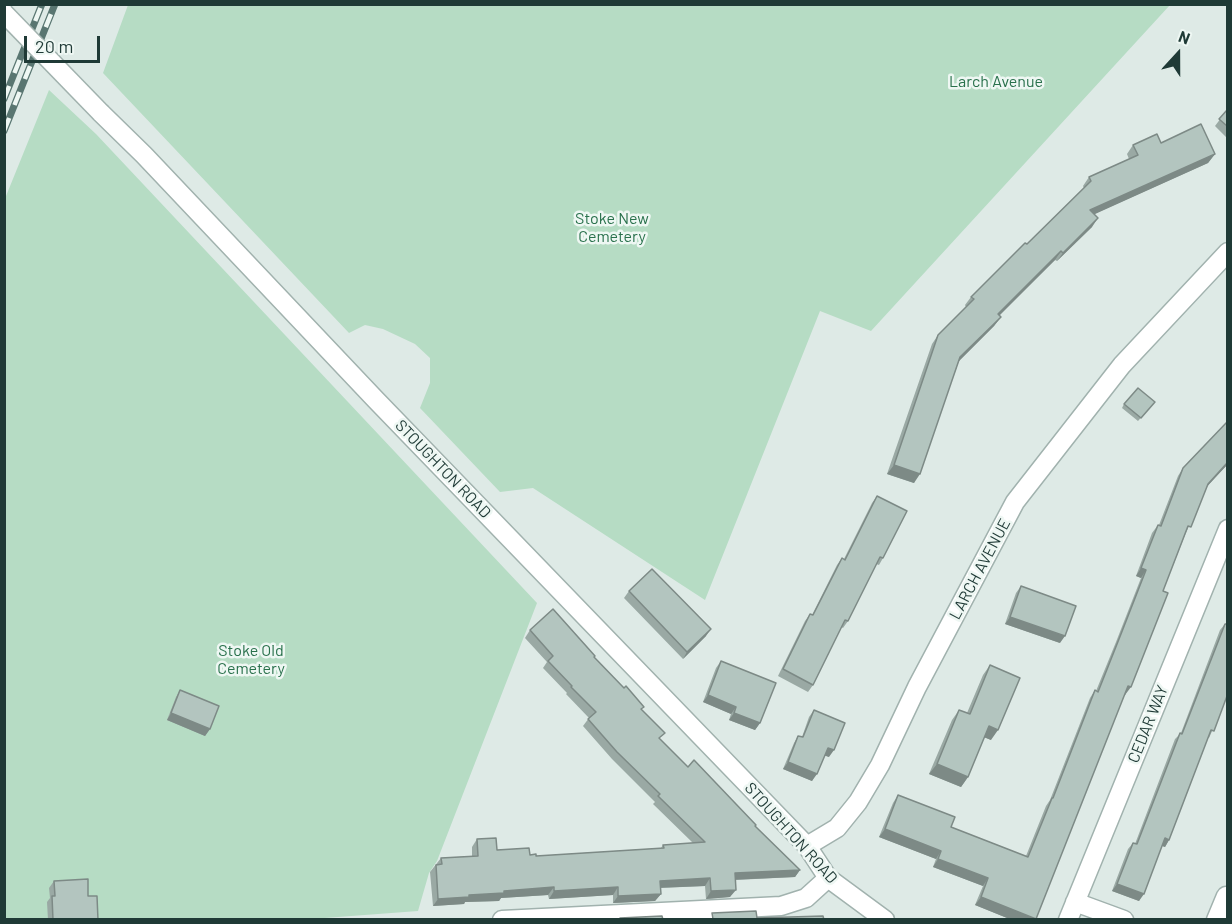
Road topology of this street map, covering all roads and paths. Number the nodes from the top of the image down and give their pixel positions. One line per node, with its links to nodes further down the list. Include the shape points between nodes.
1 (4, 14): 4 (street, STOUGHTON ROAD, bridge)
2 (1227, 252): 4 (street, LARCH AVENUE, via 1122,365 1015,502 858,802 837,828)
3 (1227, 529): 7 (street, CEDAR WAY)
4 (807, 846): 5 (street, STOUGHTON ROAD)
5 (828, 878): 8 (street, via 806,898 781,906); 9 (street, STOUGHTON ROAD)
6 (1226, 896): 12 (street)
7 (1075, 902): 10 (street, CEDAR WAY); 11 (street)
8 (502, 920)
9 (885, 920)
10 (1068, 920)
11 (1124, 920)
12 (1216, 920)

